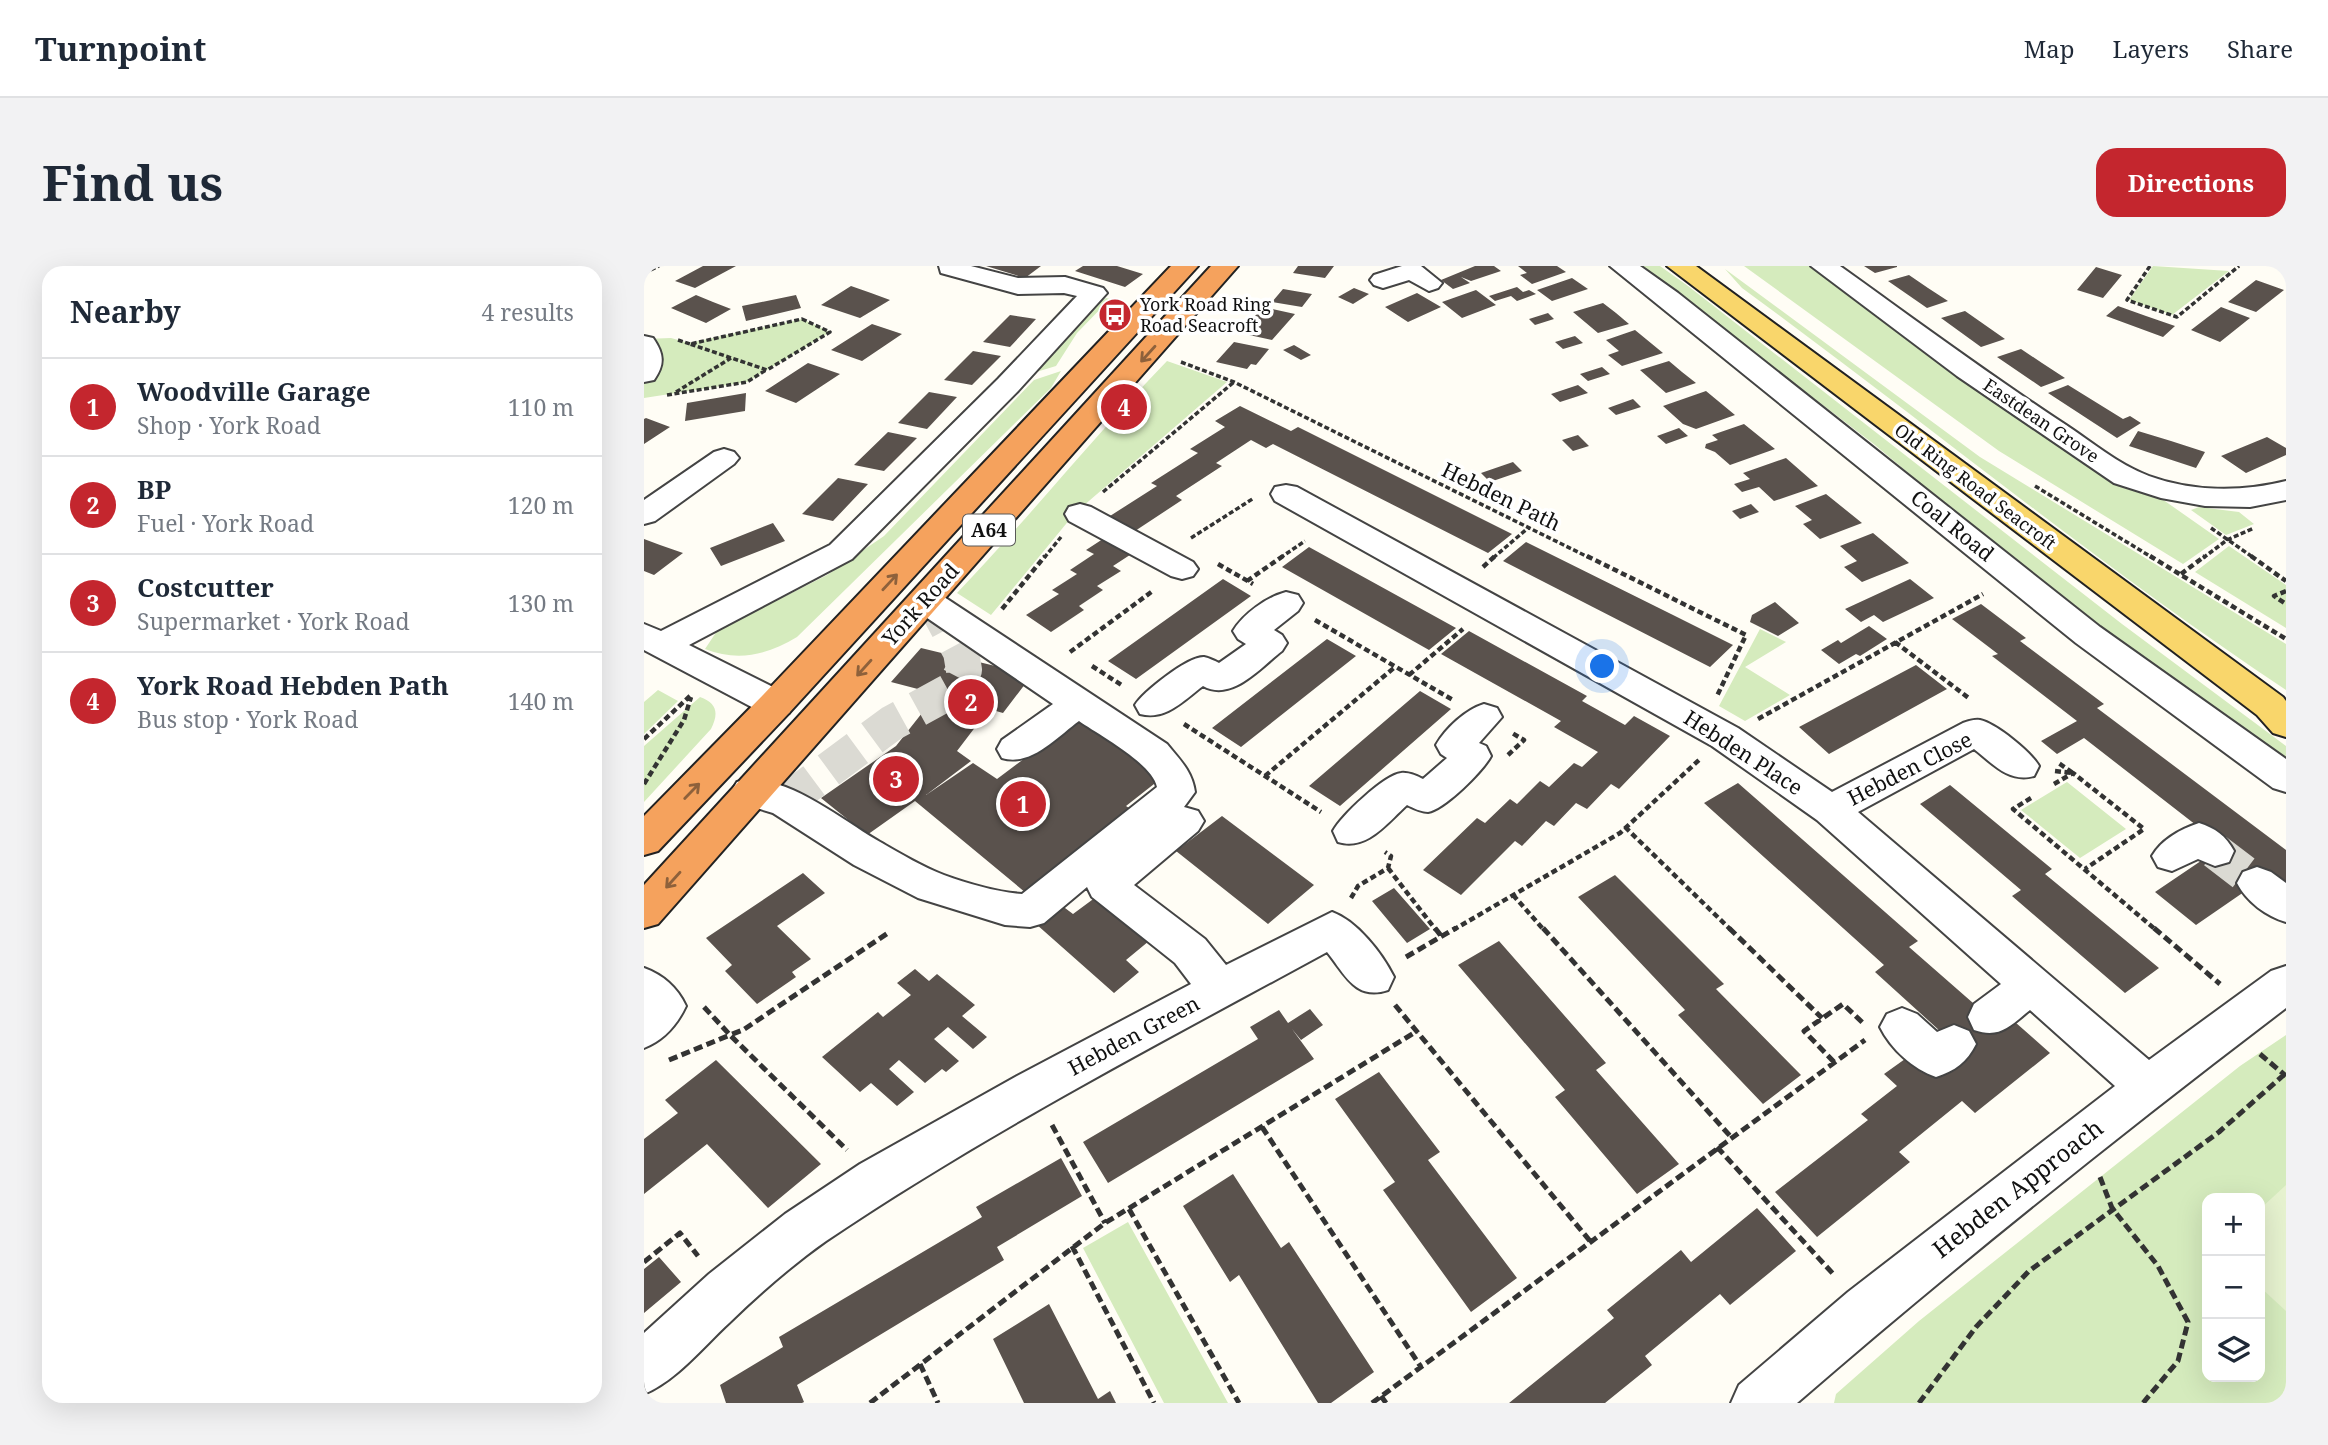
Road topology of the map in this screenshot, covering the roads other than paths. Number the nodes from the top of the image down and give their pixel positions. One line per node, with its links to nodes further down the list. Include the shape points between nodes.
1 (1185, 266): 21 (highway, York Road / A64, one-way to 1)
2 (1225, 266): 17 (highway, York Road / A64, one-way to 17)
3 (1623, 266): 26 (street, Coal Road, via 2088,635)
4 (1680, 266): 23 (main road, Old Ring Road Seacroft)
5 (1824, 266): 12 (street, Eastdean Grove, via 2019,408 2124,476 2159,490 2205,498 2274,496)
6 (950, 268): 19 (street, via 1018,286 1065,285 1094,293 841,552)
7 (1421, 273): 8 (street)
8 (1383, 280)
9 (644, 344): 10 (street, via 650,354)
10 (644, 374)
11 (724, 458): 15 (street)
12 (2286, 490)
13 (1286, 494): 29 (street, Hebden Place, via 1715,731)
14 (1080, 513): 16 (street)
15 (644, 514)
16 (1172, 563)
17 (933, 592): 20 (street); 28 (highway, York Road / A64, one-way to 28)
18 (1286, 603): 22 (street, via 1250,631 1270,643 1221,680 1202,669)
19 (652, 641): 21 (street)
20 (1079, 703): 25 (street); 28 (street, via 1154,754 1174,778 1176,792 1030,911 1005,909 932,887 786,802)
21 (776, 704): 32 (highway, York Road / A64, one-way to 21)
22 (1153, 705)
23 (2281, 714)
24 (1484, 717): 31 (street, via 1454,745 1473,756 1426,798 1404,786)
25 (1014, 749)
26 (2286, 778)
27 (2036, 783): 29 (street, Hebden Close, via 1976,732)
28 (750, 792): 35 (highway, York Road / A64, one-way to 35)
29 (1830, 810): 37 (street, Hebden Place)
30 (1185, 821): 39 (street, via 1106,886 1190,951)
31 (1352, 831)
32 (644, 840)
33 (2215, 851): 34 (street, via 2199,838)
34 (2172, 856)
35 (644, 912)
36 (1373, 977): 39 (street, Hebden Green, via 1332,929)
37 (2031, 985): 41 (street); 45 (street, Hebden Place)
38 (644, 986): 44 (street, via 664,1006)
39 (1220, 989): 46 (street, Hebden Green, via 877,1180 802,1230 726,1291)
40 (2268, 997): 45 (street, Hebden Approach)
41 (1989, 1017)
42 (1888, 1030): 43 (street, via 1936,1058)
43 (1954, 1044)
44 (652, 1046)
45 (2148, 1087): 47 (street, Hebden Approach, via 1866,1310)
46 (644, 1368)
47 (1757, 1403)

